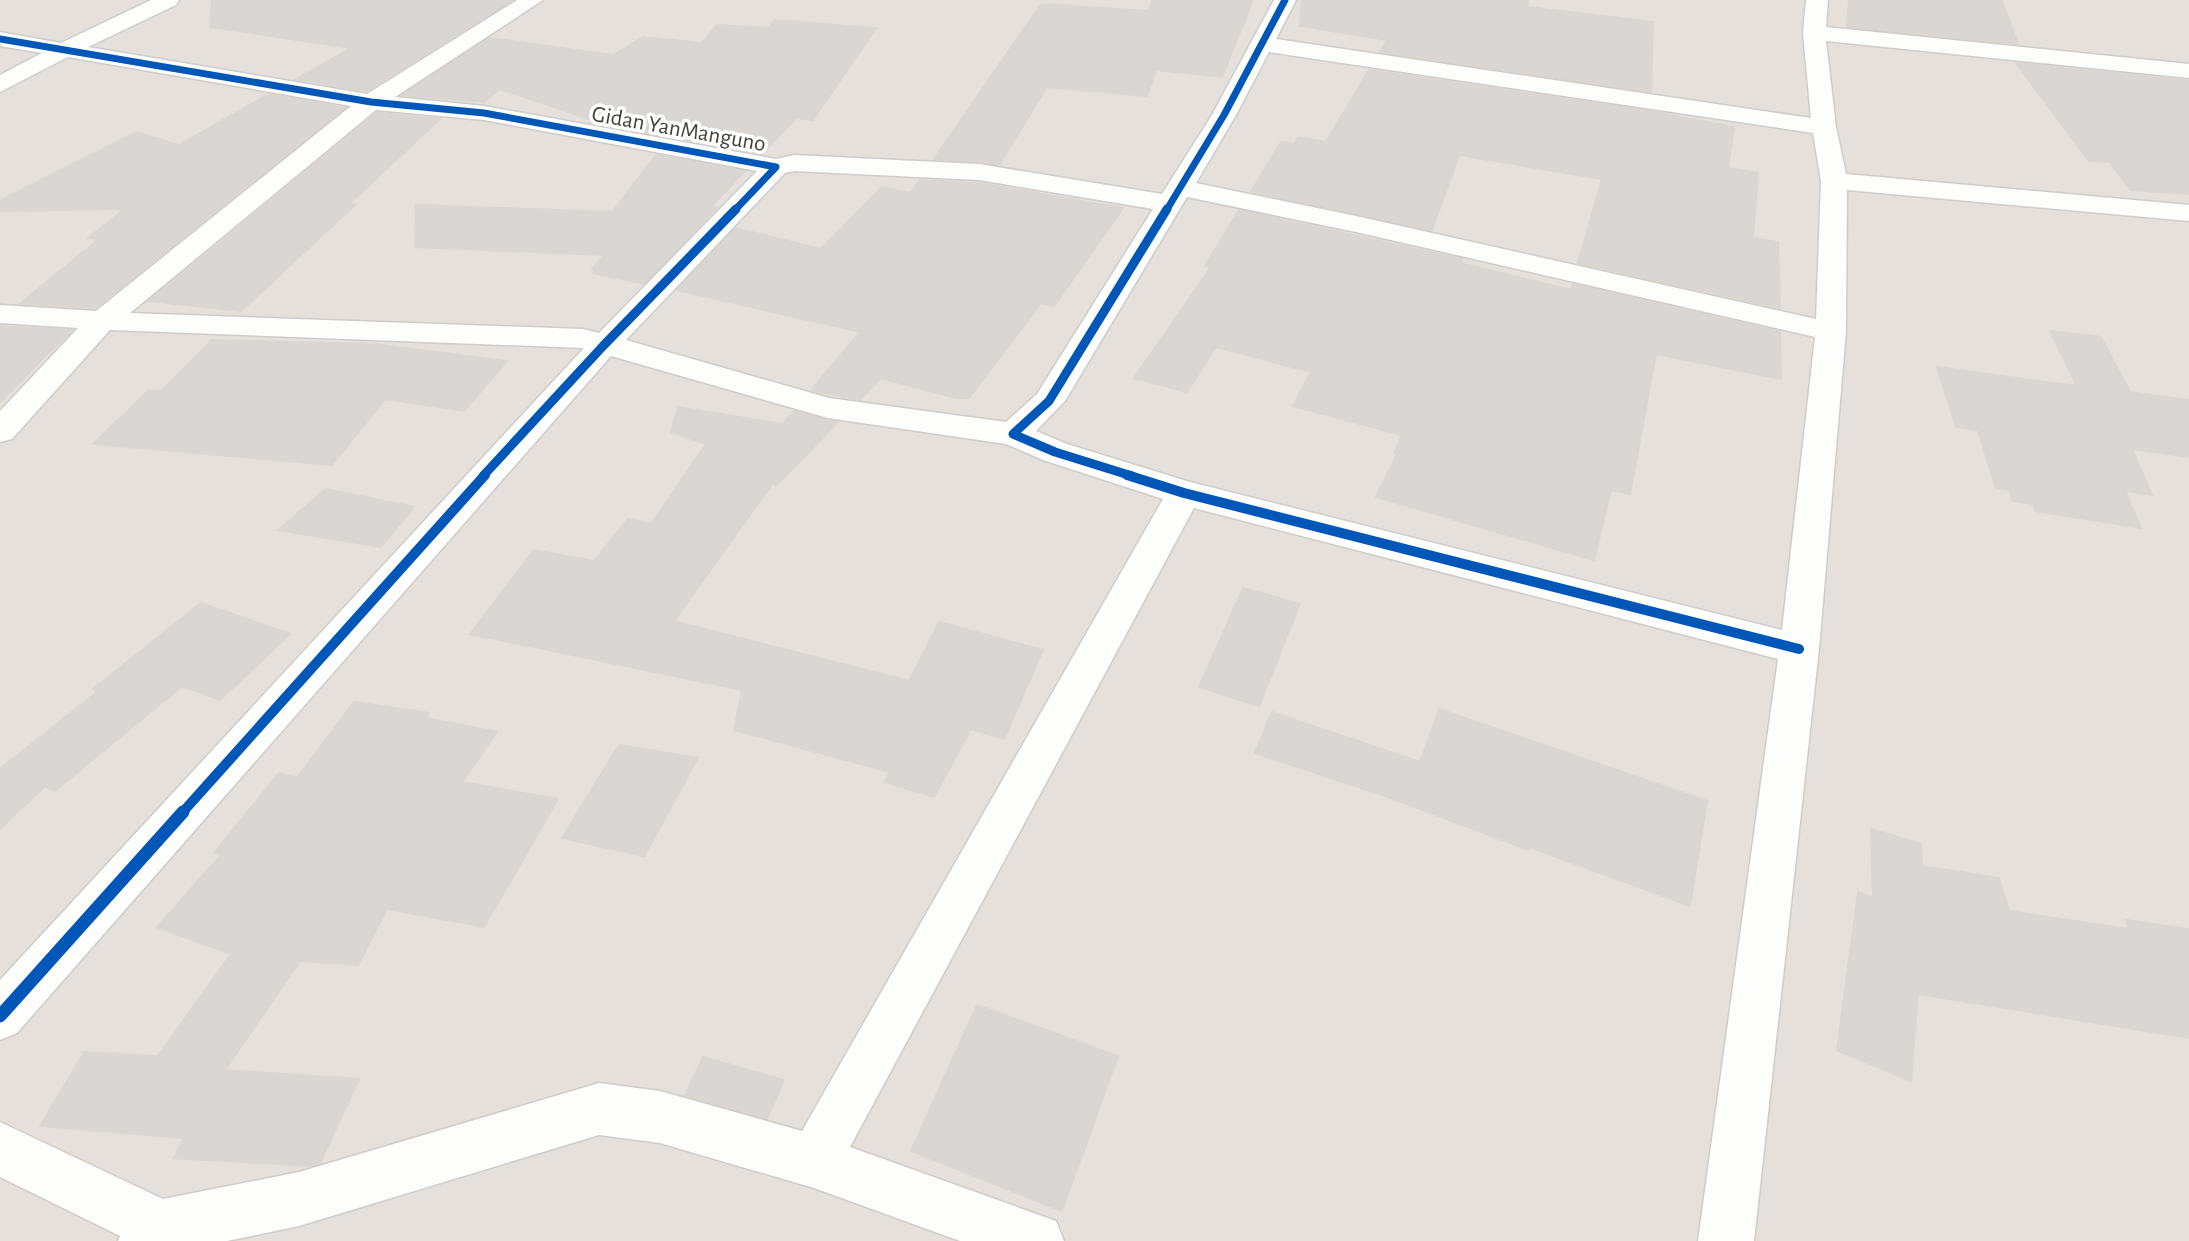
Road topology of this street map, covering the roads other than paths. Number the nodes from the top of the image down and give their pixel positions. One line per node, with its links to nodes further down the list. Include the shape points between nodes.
1 (168, 0): 7 (street)
2 (532, 0): 10 (street)
3 (1285, 0): 6 (street)
4 (1816, 17): 8 (street); 11 (street)
5 (0, 39): 7 (street, Gidan YanManguno)
6 (1264, 44): 11 (street); 14 (street)
7 (66, 49): 9 (street); 10 (street, Gidan YanManguno)
8 (2189, 71)
9 (0, 85)
10 (371, 102): 12 (street, Gidan YanManguno, via 484,113); 17 (street)
11 (1824, 127): 13 (street)
12 (776, 167): 14 (street, via 794,163 979,172); 19 (street, Gidan YanManguno)
13 (1834, 181): 15 (street); 18 (street)
14 (1176, 196): 18 (street, via 1356,224); 21 (street, via 1049,401)
15 (2189, 213)
16 (0, 314): 17 (street)
17 (102, 321): 19 (street, via 583,338); 20 (street)
18 (1831, 331): 23 (street)
19 (604, 345): 21 (street, via 828,408); 24 (street, Gidan YanManguno)
20 (0, 431)
21 (1013, 434): 22 (street)
22 (1184, 493): 23 (street); 26 (street)
23 (1799, 649): 29 (street)
24 (0, 1016)
25 (0, 1149): 27 (street)
26 (814, 1161): 27 (street, via 660,1117 599,1109 299,1199); 28 (street)
27 (153, 1234)
28 (1036, 1241)
29 (1726, 1241)

